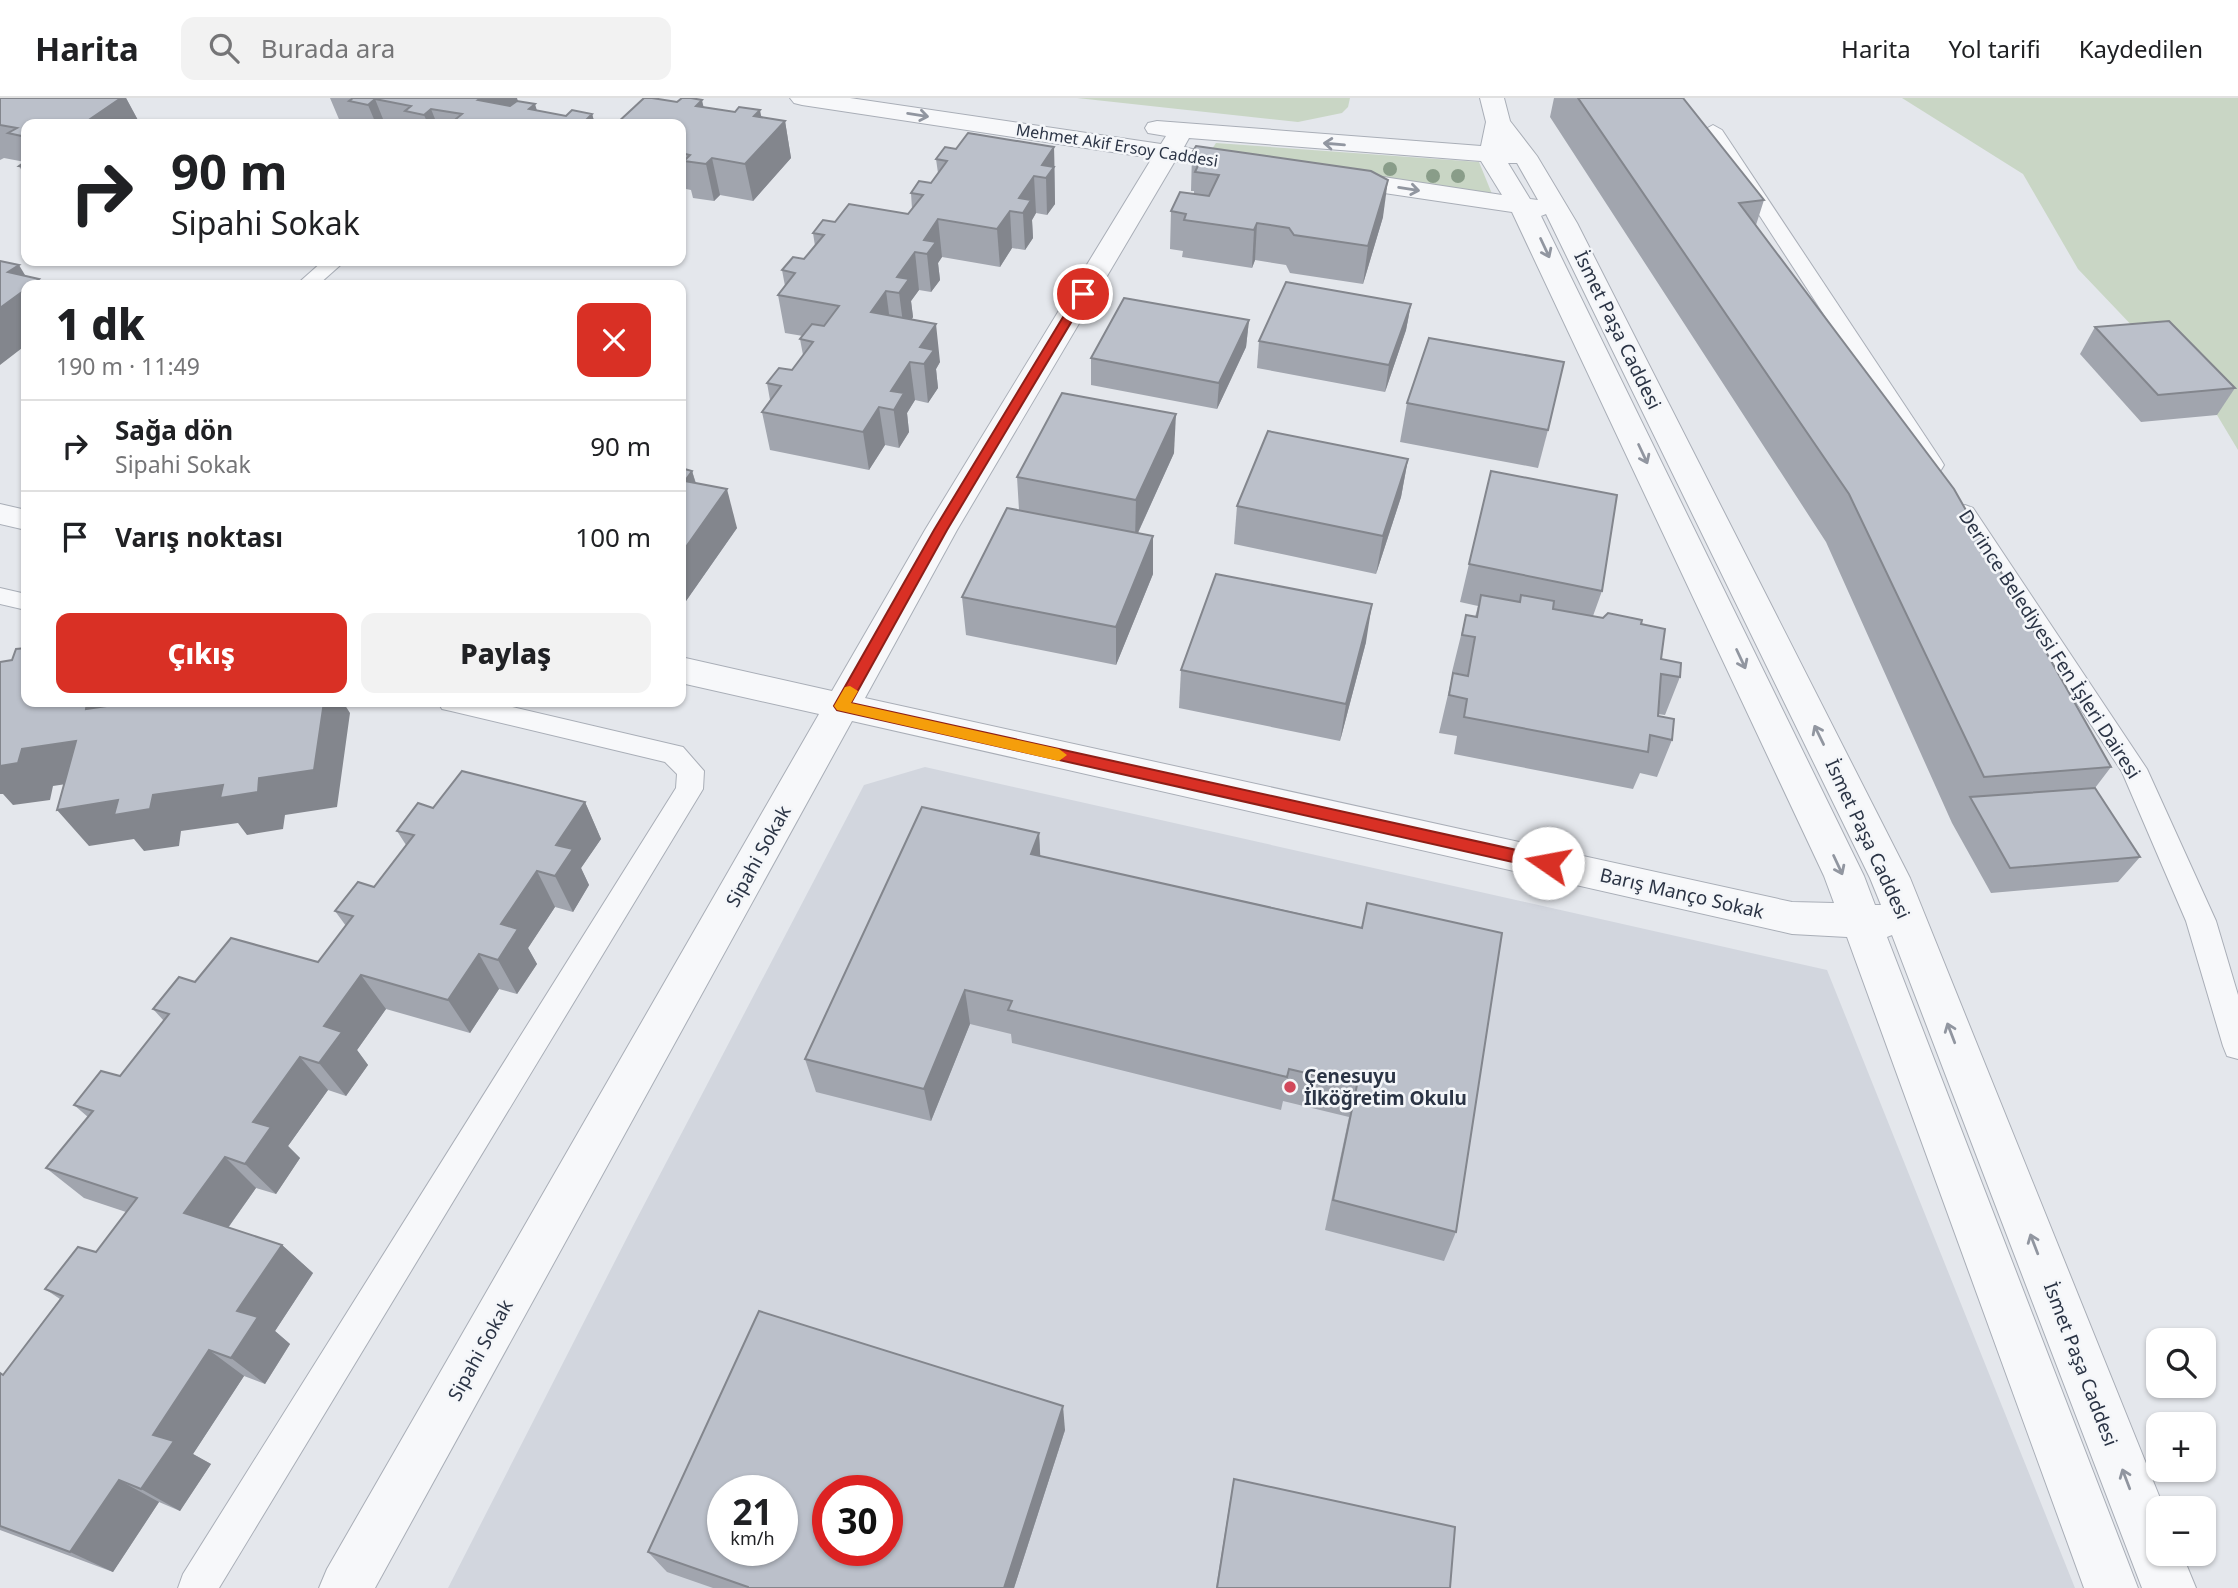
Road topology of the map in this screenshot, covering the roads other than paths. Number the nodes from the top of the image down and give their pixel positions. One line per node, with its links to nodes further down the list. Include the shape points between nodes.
1 (802, 98): 5 (street, Mehmet Akif Ersoy Caddesi, one-way to 5)
2 (937, 98): 5 (street, Mehmet Akif Ersoy Caddesi)
3 (1713, 130): 20 (lane, Derince Belediyesi Fen İşleri Dairesi, via 2134,769 2201,921)
4 (1501, 133): 5 (street, Mehmet Akif Ersoy Caddesi, one-way to 5); 8 (street, İsmet Paşa Caddesi)
5 (1174, 142): 6 (street, Mehmet Akif Ersoy Caddesi); 16 (street, Sipahi Sokak, via 948,518)
6 (1209, 159)
7 (1318, 176): 8 (street, one-way to 8)
8 (1540, 208): 18 (street, İsmet Paşa Caddesi, one-way to 18, via 1533,224); 19 (street, İsmet Paşa Caddesi, one-way to 8, via 1890,878)
9 (329, 266): 10 (lane)
10 (312, 280)
11 (0, 514): 12 (street)
12 (21, 519)
13 (0, 596): 14 (lane)
14 (21, 601)
15 (686, 671): 16 (street, Barış Manço Sokak)
16 (842, 706): 18 (street, Barış Manço Sokak, via 1792,918); 22 (street, Sipahi Sokak)
17 (476, 707): 21 (lane, via 674,754 691,771 689,789)
18 (1861, 921): 19 (street, Barış Manço Sokak); 23 (street, İsmet Paşa Caddesi)
19 (1908, 923): 24 (street, İsmet Paşa Caddesi, one-way to 19)
20 (2238, 1046)
21 (197, 1588)
22 (346, 1588)
23 (2111, 1588)
24 (2169, 1588)

